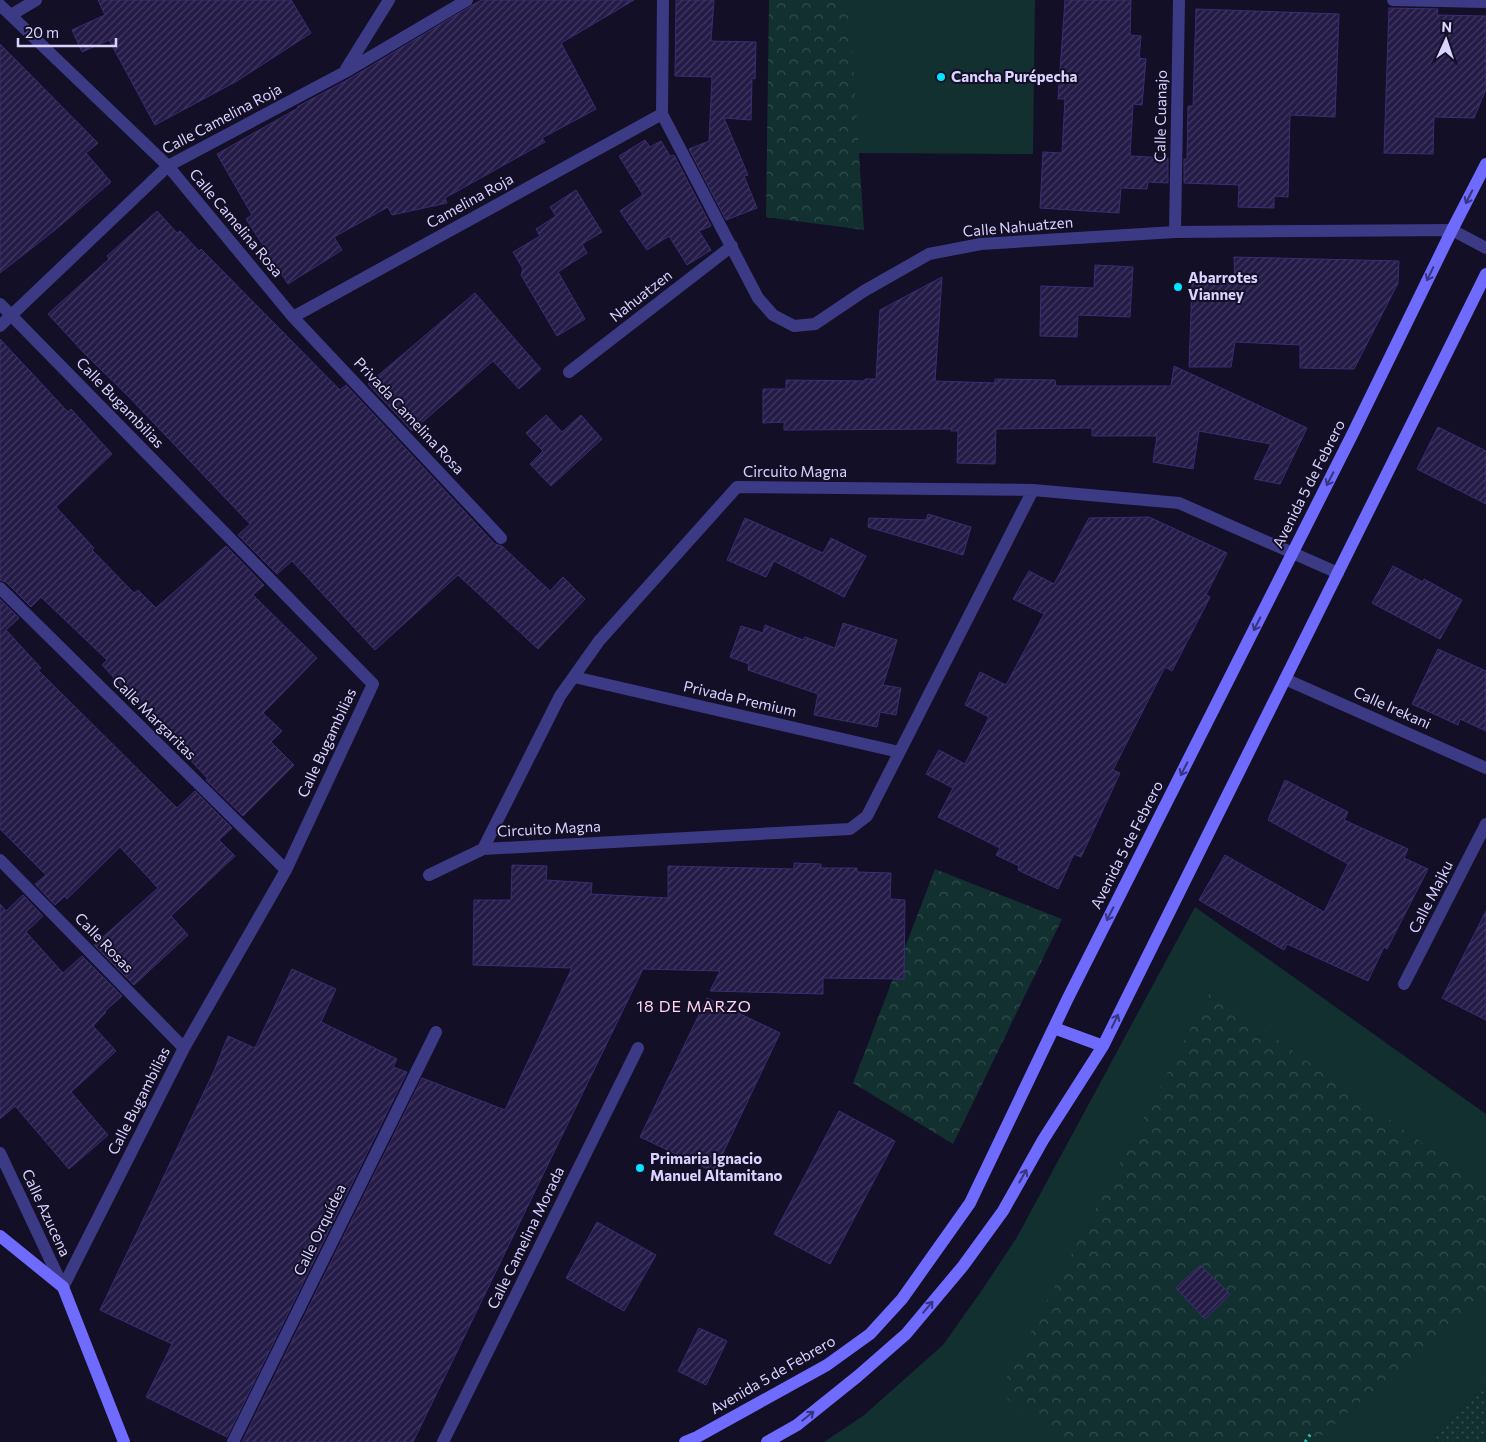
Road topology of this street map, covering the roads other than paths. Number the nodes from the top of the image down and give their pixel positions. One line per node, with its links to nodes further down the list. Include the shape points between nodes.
1 (36, 0): 9 (street)
2 (389, 0): 10 (street)
3 (467, 0): 10 (street, Calle Camelina Roja)
4 (663, 0): 11 (street)
5 (1179, 0): 15 (street, Calle Cuanajo)
6 (1393, 0): 7 (street)
7 (1486, 2)
8 (0, 5): 9 (street, Calle Camelina Rosa)
9 (11, 15): 13 (street, Calle Camelina Rosa)
10 (344, 72): 13 (street, Calle Camelina Roja)
11 (662, 114): 16 (street, Calle Nahuatzen); 21 (street, Camelina Roja)
12 (1486, 164): 14 (street, Avenida 5 de Febrero, one-way to 14)
13 (168, 166): 20 (street, Calle Camelina Roja); 21 (street, Calle Camelina Rosa)
14 (1452, 230): 15 (street, Calle Nahuatzen); 17 (street, Calle Nahuatzen); 26 (street, Avenida 5 de Febrero, one-way to 26)
15 (1175, 232): 16 (street, Calle Nahuatzen, via 981,244 929,254 815,324 794,326 773,315 758,298)
16 (732, 246): 23 (street, Nahuatzen)
17 (1486, 248)
18 (1486, 274): 27 (street)
19 (0, 304): 20 (street, Calle Bugambilias)
20 (11, 315): 22 (street, Calle Camelina Roja); 36 (street, Calle Bugambilias, via 373,684)
21 (294, 318): 25 (street, Privada Camelina Rosa)
22 (0, 326)
23 (569, 372)
24 (1033, 490): 26 (street, Circuito Magna, via 1179,503); 29 (street, Circuito Magna, via 737,487 599,641); 31 (street, Circuito Magna)
25 (501, 538)
26 (1293, 552): 27 (street, Circuito Magna); 39 (street, Avenida 5 de Febrero, one-way to 39)
27 (1338, 573): 30 (street)
28 (0, 588): 36 (street, Calle Margaritas)
29 (574, 677): 31 (street, Privada Premium); 34 (street, Circuito Magna, via 560,696)
30 (1285, 679): 32 (street, Calle Irekani); 41 (street, one-way to 30)
31 (899, 752): 34 (street, Circuito Magna, via 868,816 850,829)
32 (1486, 768)
33 (1486, 824): 38 (street, Calle Majku)
34 (483, 849): 37 (street)
35 (0, 860): 42 (street, Calle Rosas)
36 (286, 870): 42 (street, Calle Bugambilias)
37 (429, 875)
38 (1404, 984)
39 (1054, 1028): 41 (street); 50 (street, Avenida 5 de Febrero, via 970,1203 902,1299 870,1334 827,1365)
40 (436, 1032): 48 (street, Calle Orquídea)
41 (1102, 1046): 51 (street, one-way to 41, via 797,1425 906,1334 1002,1211)
42 (184, 1048): 46 (street, Calle Bugambilias)
43 (638, 1048): 49 (street, Calle Camelina Morada)
44 (0, 1153): 46 (street, Calle Azucena)
45 (0, 1236): 46 (street)
46 (63, 1287): 47 (street)
47 (124, 1442)
48 (233, 1442)
49 (443, 1442)
50 (686, 1442)
51 (767, 1442)

